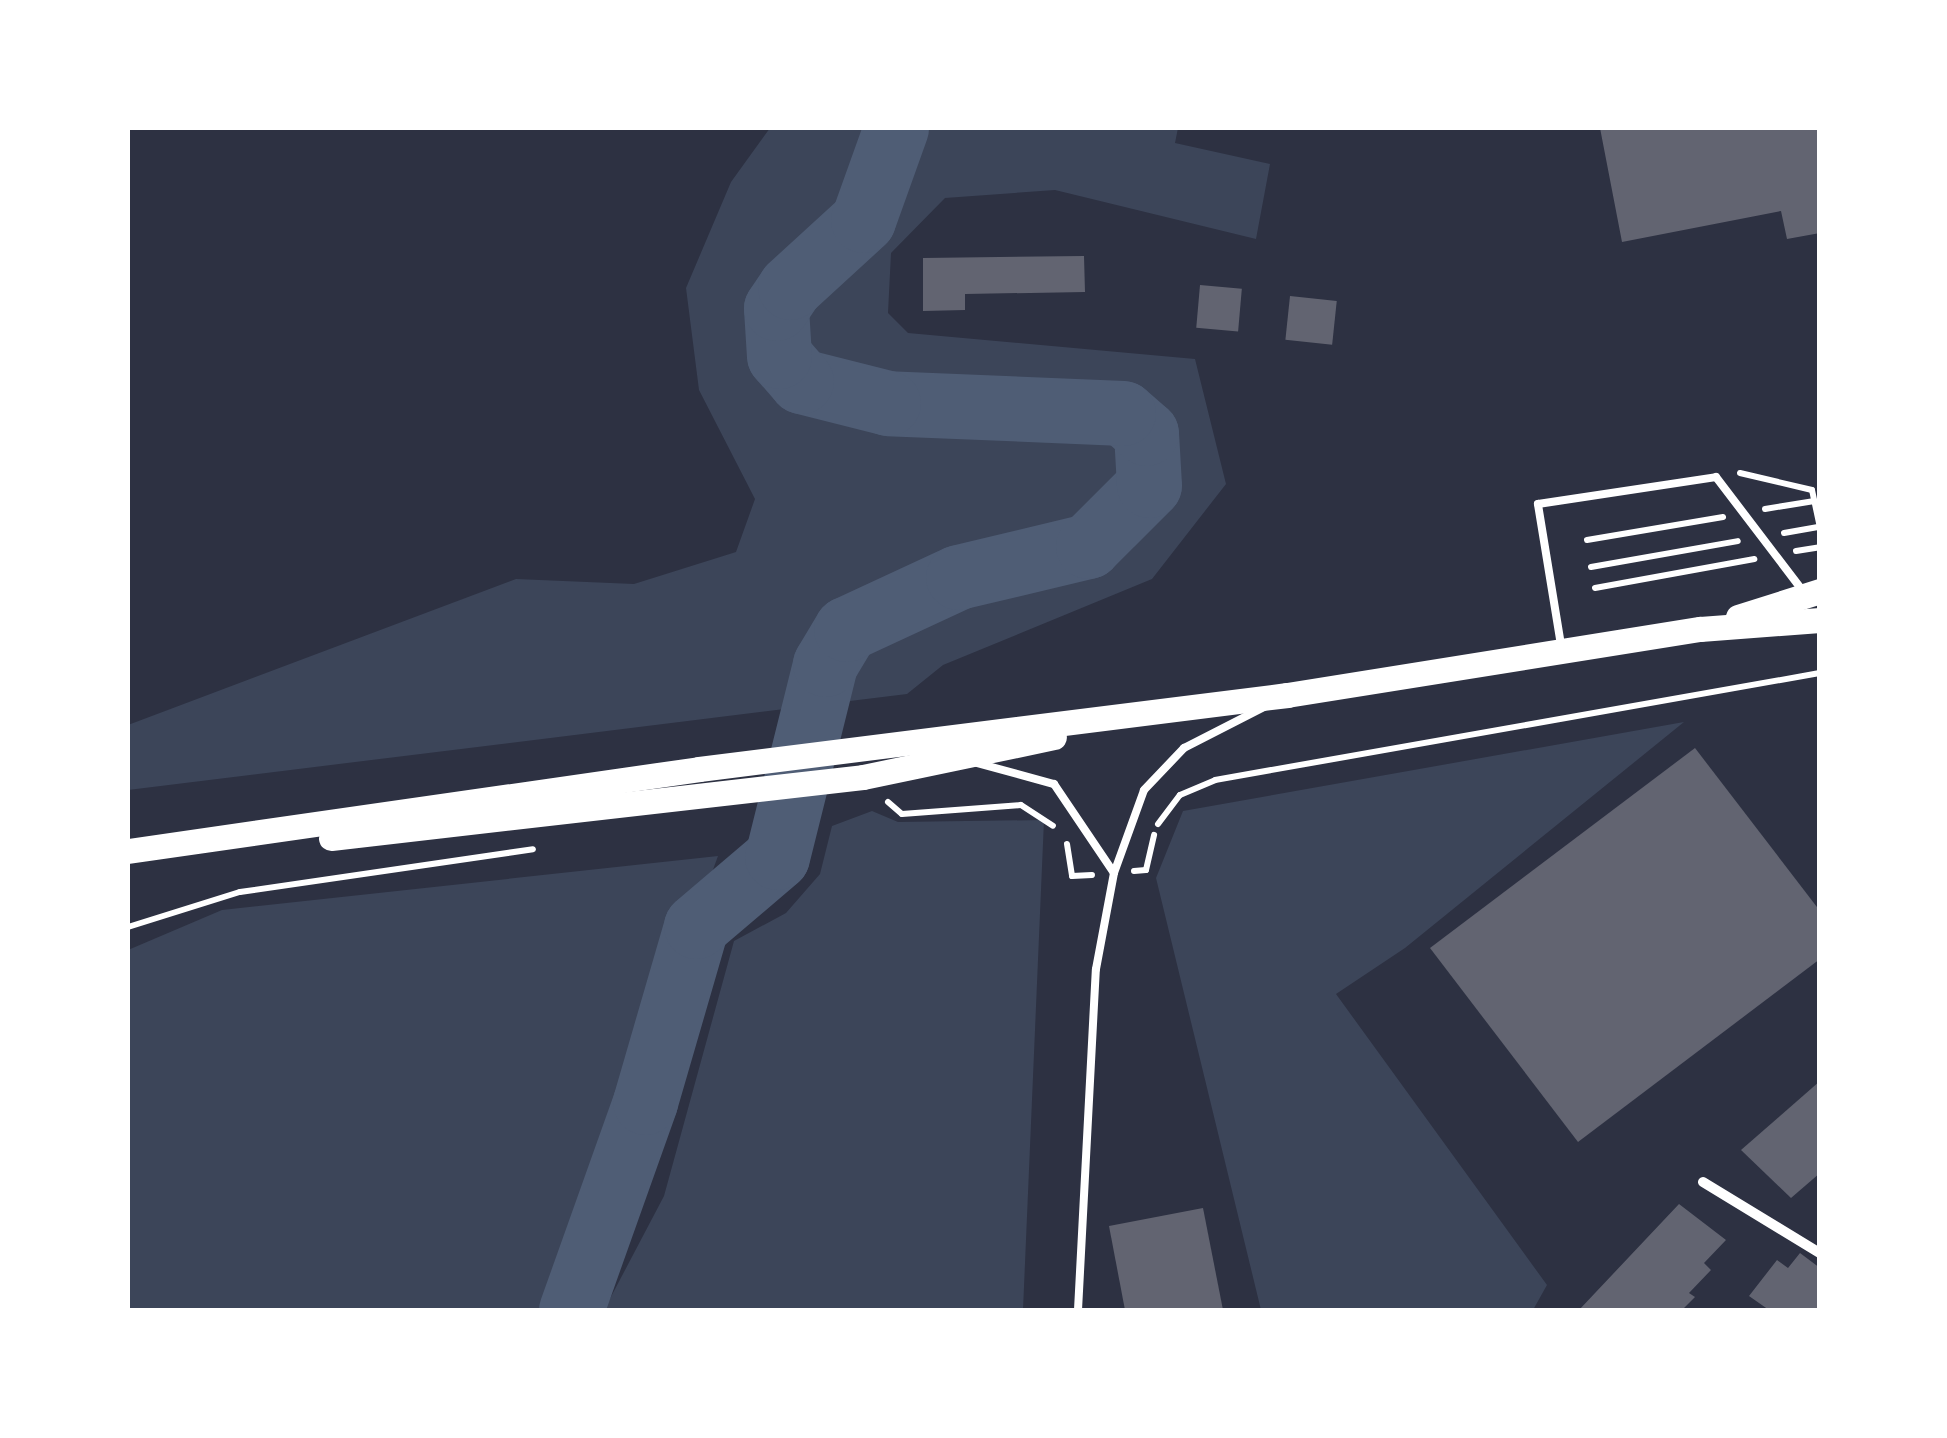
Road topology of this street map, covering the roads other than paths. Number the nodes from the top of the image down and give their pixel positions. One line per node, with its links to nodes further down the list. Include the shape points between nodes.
1 (1812, 593): 3 (main road); 4 (lane, via 1716,477 1538,504)
2 (1820, 620): 3 (main road)
3 (1700, 629): 4 (main road)
4 (1562, 651): 5 (main road)
5 (1287, 695): 6 (main road); 10 (lane, via 1184,748 1144,790)
6 (1185, 705): 7 (main road); 8 (main road)
7 (962, 759): 9 (main road, via 869,785); 10 (lane, via 1054,784)
8 (128, 850)
9 (128, 860)
10 (1114, 872): 13 (lane, via 1096,969)
11 (1702, 1182): 12 (street)
12 (1820, 1253)
13 (1078, 1310)

